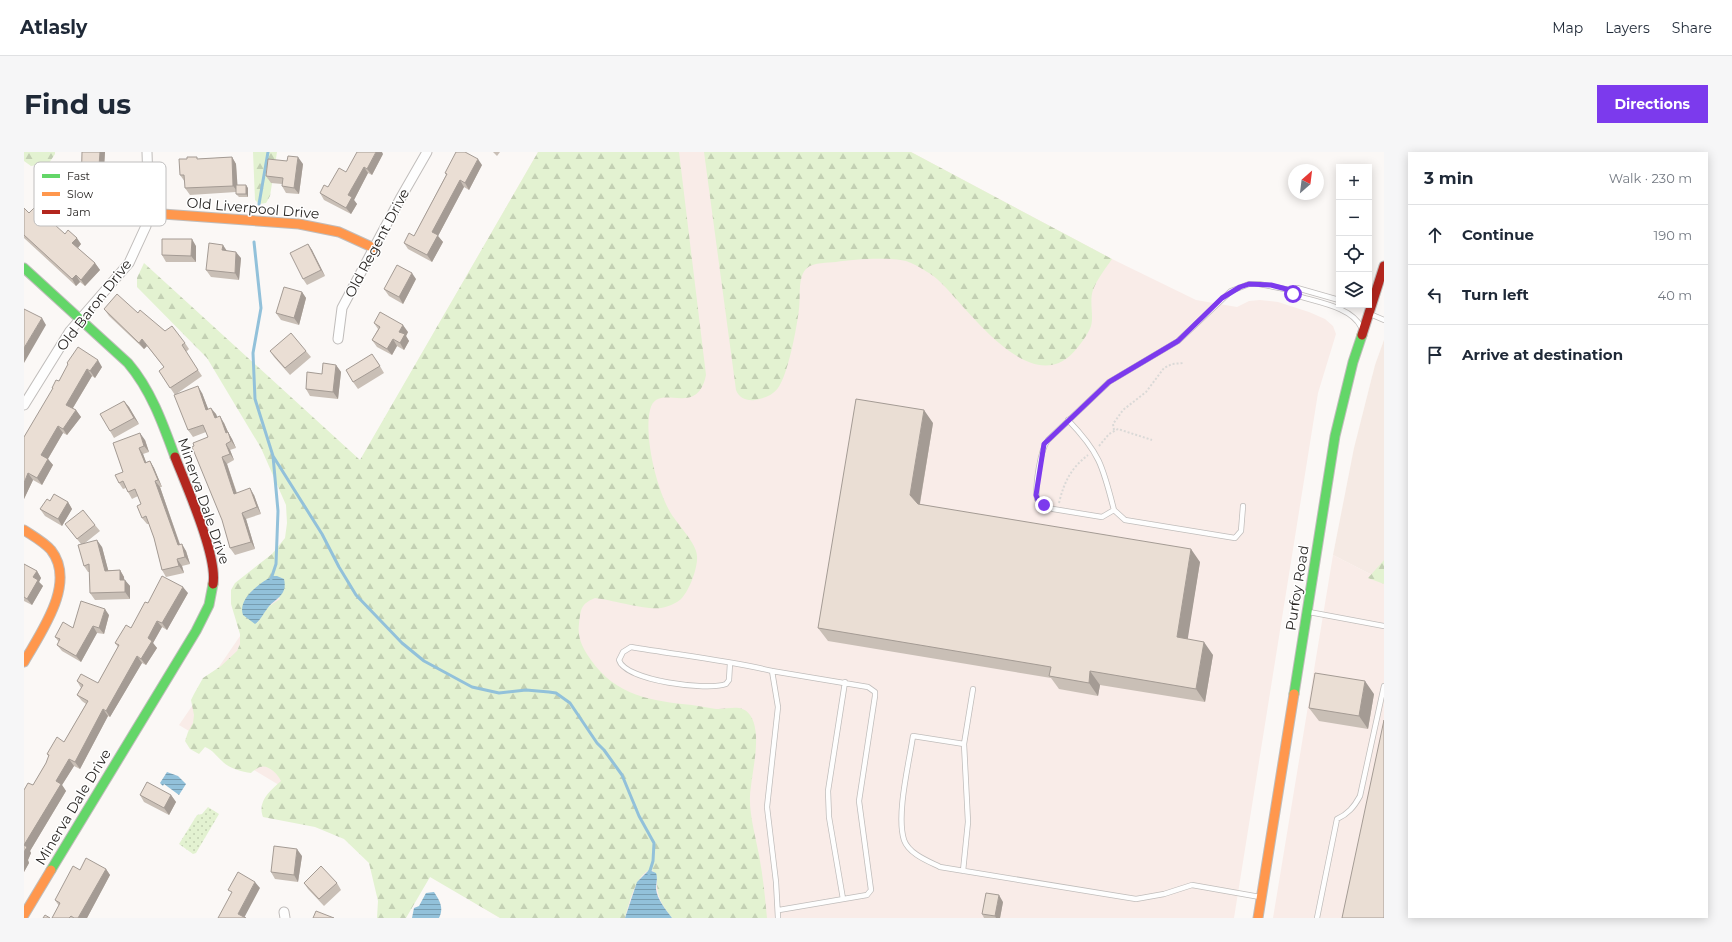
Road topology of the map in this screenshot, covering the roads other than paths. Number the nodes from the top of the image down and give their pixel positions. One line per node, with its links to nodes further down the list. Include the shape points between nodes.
1 (146, 152): 3 (street, Old Baron Drive)
2 (427, 152): 6 (street, Old Regent Drive)
3 (146, 162)
4 (166, 214): 6 (street, Old Liverpool Drive, via 299,224 339,232)
5 (146, 226): 14 (street, Old Baron Drive, via 130,263)
6 (374, 248): 17 (street, Old Regent Drive, via 342,308)
7 (1384, 266): 10 (street, Purfoy Road)
8 (24, 268): 14 (street, Minerva Dale Drive)
9 (1290, 290): 11 (lane, via 1297,288); 16 (lane, via 1295,295 1346,312 1357,321); 19 (lane, via 1249,284 1231,292 1182,337 1109,382)
10 (1372, 296)
11 (1336, 299)
12 (1369, 308): 13 (street, Purfoy Road)
13 (1368, 313): 15 (lane); 16 (street, Purfoy Road)
14 (80, 319): 18 (street, Old Baron Drive); 36 (street, Minerva Dale Drive, via 115,350 142,380 163,424 209,549 215,574 208,605 196,630)
15 (1384, 320)
16 (1362, 331): 23 (street, Purfoy Road, via 1337,429)
17 (338, 339)
18 (24, 405)
19 (1068, 420): 21 (lane, via 1098,458 1105,472); 21 (lane, via 1044,444 1036,491 1037,499 1052,509 1102,517)
20 (1243, 506): 21 (lane, via 1240,531 1234,538 1126,520)
21 (1114, 510)
22 (24, 530): 25 (street, via 41,540 52,551 60,567 61,587 54,606)
23 (1307, 612): 24 (lane); 33 (street, Purfoy Road)
24 (1384, 626)
25 (24, 662)
26 (730, 663): 26 (lane, via 631,647 623,652 619,660 624,668 651,678 683,685 704,686 726,684 729,680); 27 (lane)
27 (772, 671): 28 (lane); 35 (lane, via 778,707 767,807)
28 (844, 682): 34 (lane, via 828,791 829,817); 34 (lane, via 868,687 875,696 859,802 871,890 867,895)
29 (1384, 686): 39 (lane, via 1360,796 1355,806 1346,815 1337,819)
30 (973, 689): 31 (lane)
31 (964, 744): 32 (lane, via 968,822); 32 (lane, via 913,736 902,813 904,840 917,856 940,867)
32 (963, 871): 33 (lane, via 1136,899 1164,894 1192,884)
33 (1261, 897): 38 (street, Purfoy Road)
34 (843, 899): 35 (lane)
35 (779, 910): 37 (lane)
36 (24, 915)
37 (778, 918)
38 (1258, 918)
39 (1317, 918)

